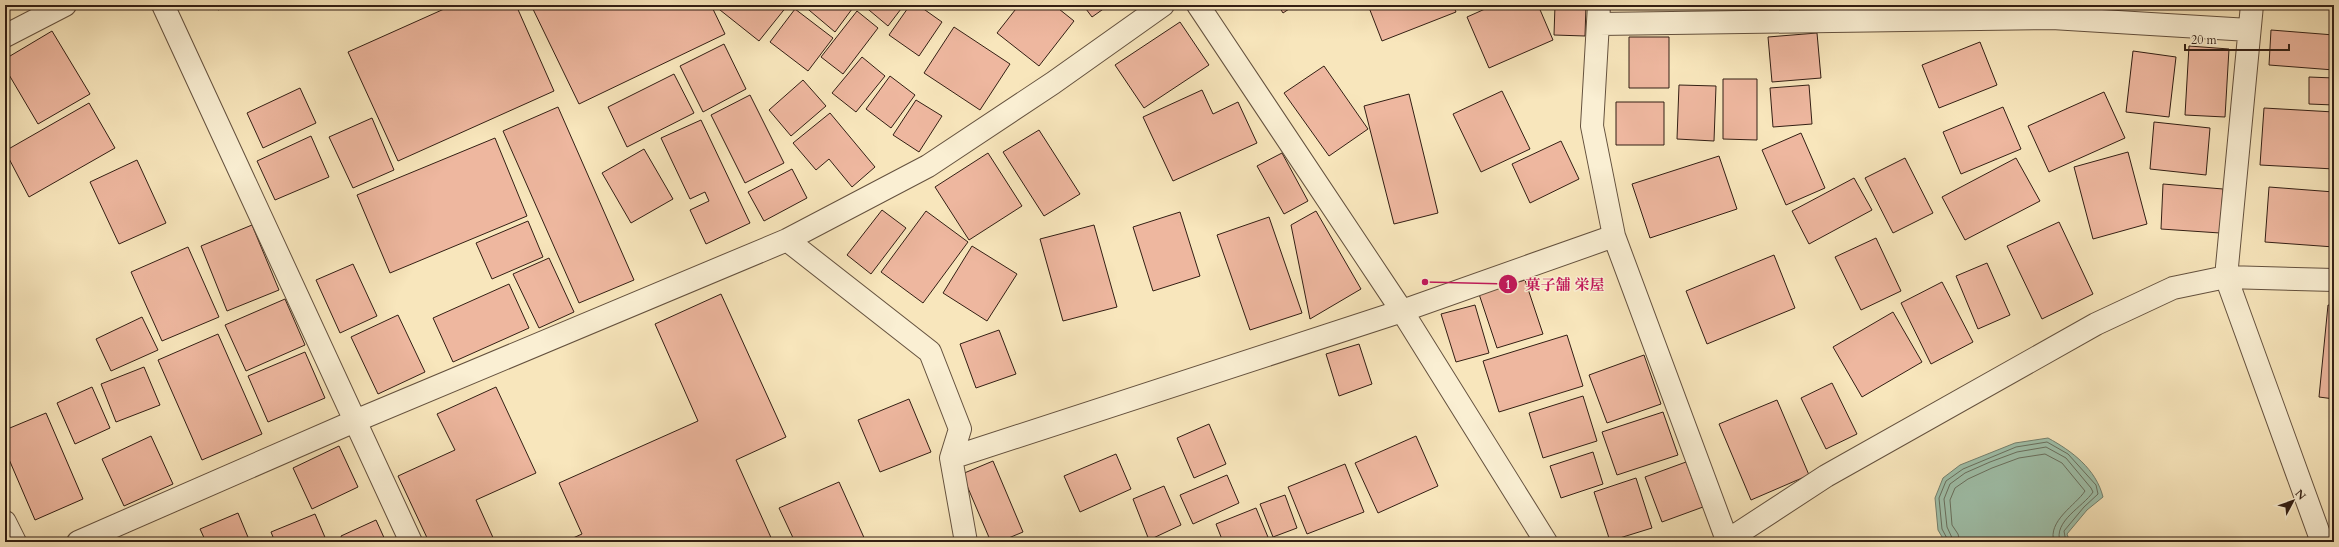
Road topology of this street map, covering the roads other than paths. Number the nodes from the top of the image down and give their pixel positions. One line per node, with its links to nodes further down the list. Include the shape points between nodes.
1 (65, 5): 9 (street)
2 (163, 5): 15 (street)
3 (1163, 5): 11 (street, via 928,166)
4 (1198, 5): 14 (street)
5 (2252, 5): 8 (street)
6 (1775, 14): 7 (street); 8 (street, via 2052,18)
7 (1599, 15): 10 (street, via 1592,126)
8 (2249, 30): 12 (street)
9 (5, 36)
10 (1614, 236): 14 (street); 18 (street)
11 (787, 240): 15 (street); 16 (street, via 930,352 960,429)
12 (2226, 277): 13 (street); 18 (street, via 2173,288 2096,324 1826,476); 24 (street)
13 (2334, 280)
14 (1402, 311): 16 (street); 23 (street)
15 (355, 421): 20 (street); 21 (street)
16 (951, 458): 22 (street)
17 (5, 522): 19 (street)
18 (1726, 541)
19 (15, 542)
20 (78, 542)
21 (411, 542)
22 (966, 542)
23 (1546, 542)
24 (2322, 542)

